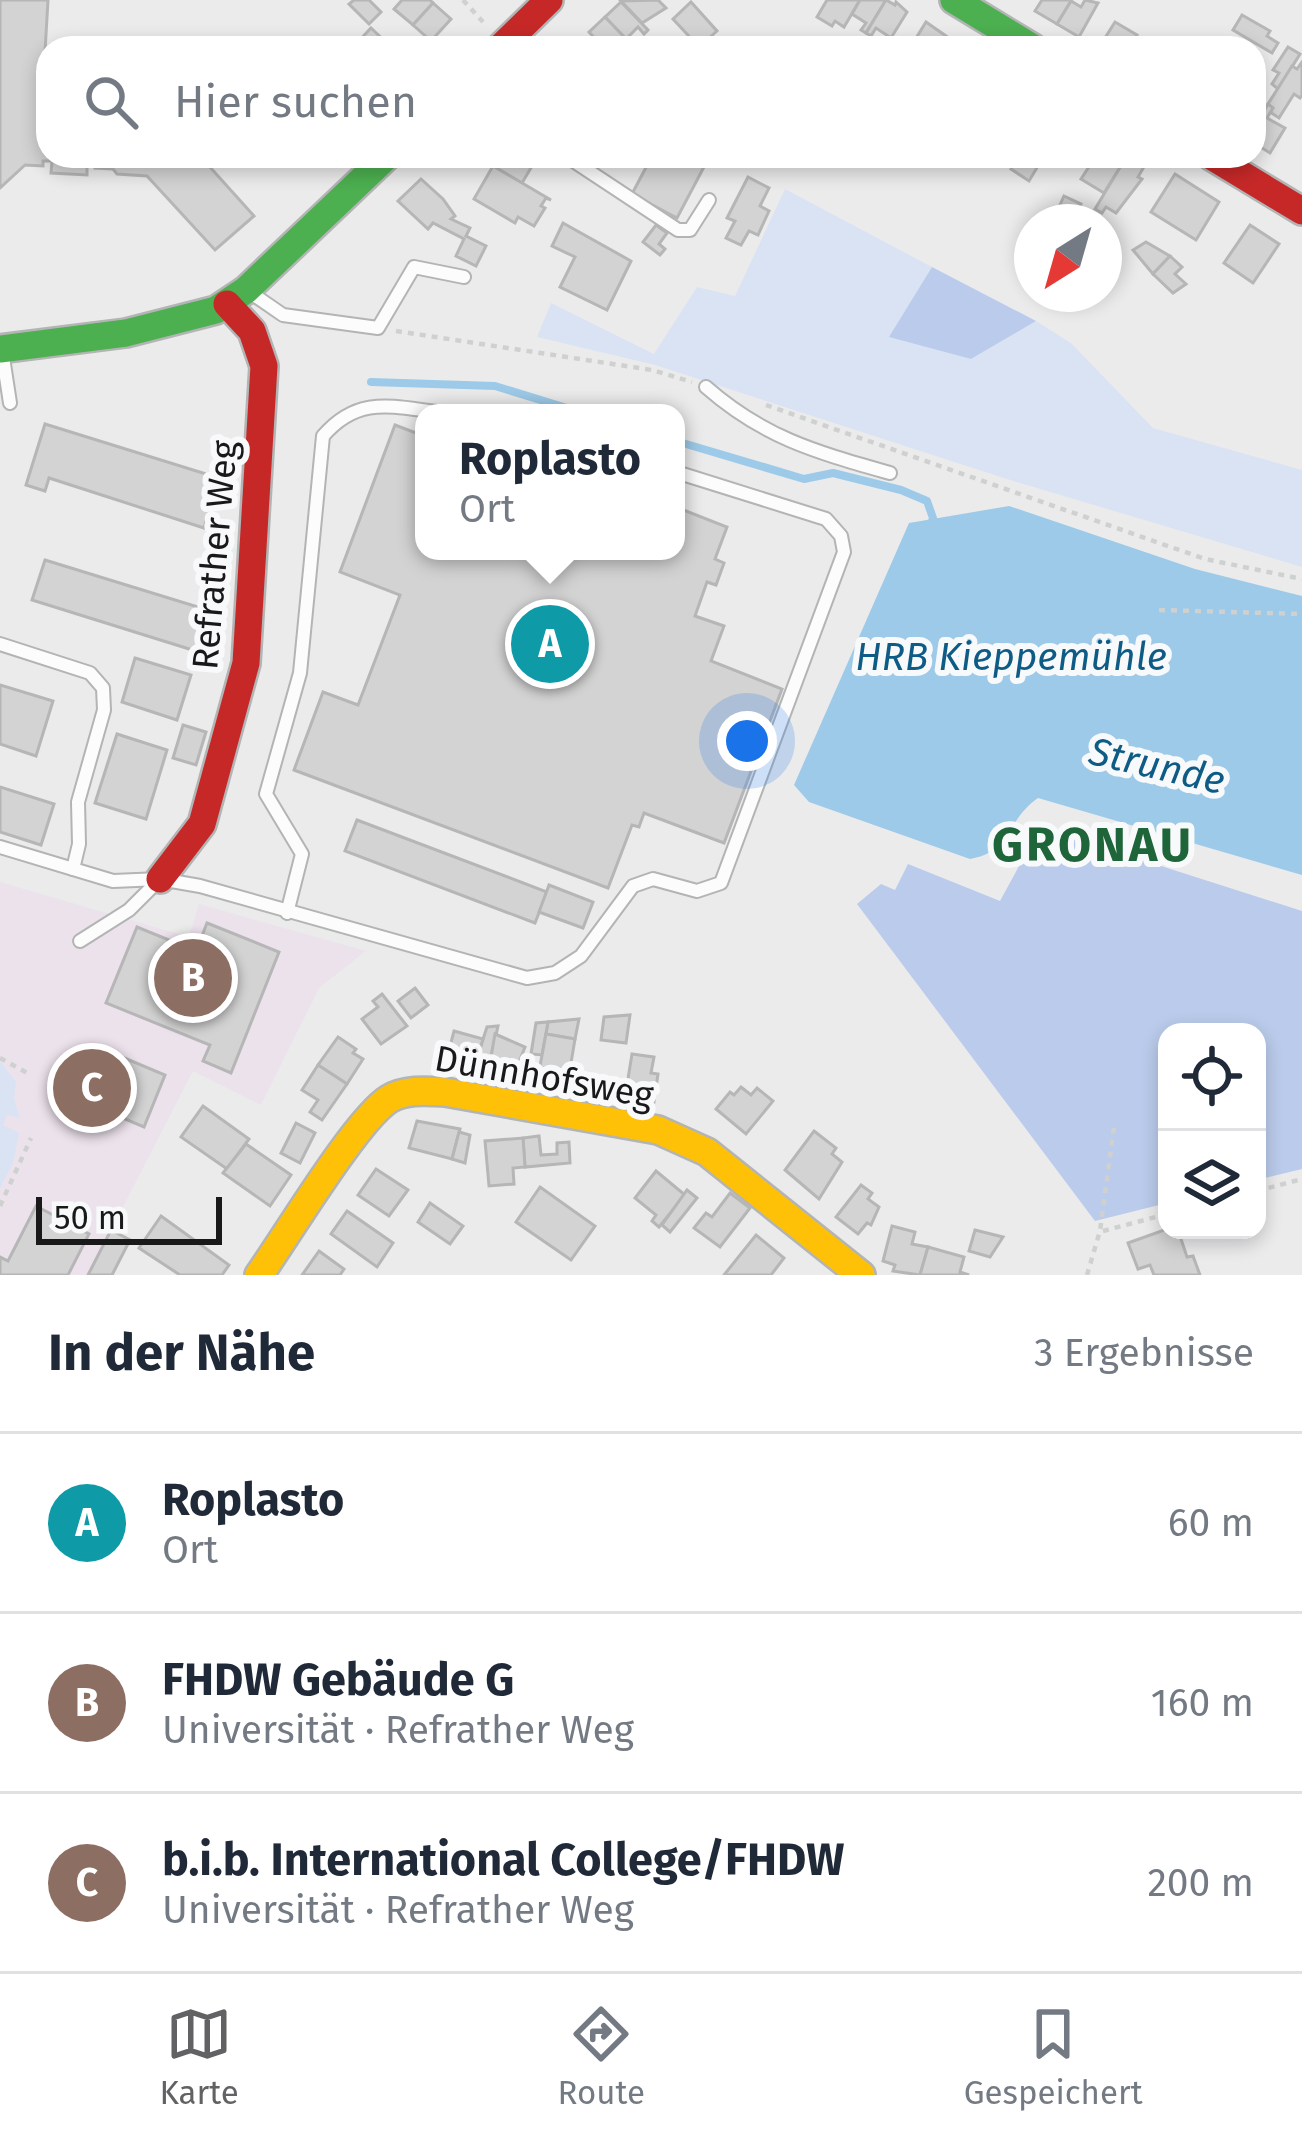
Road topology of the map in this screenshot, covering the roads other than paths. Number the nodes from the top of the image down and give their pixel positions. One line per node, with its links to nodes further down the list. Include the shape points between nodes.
1 (549, 0): 3 (street)
2 (954, 0): 4 (street)
3 (512, 36)
4 (1013, 36)
5 (374, 168): 11 (street)
6 (584, 168): 8 (lane, via 677,230 690,230)
7 (1231, 168): 9 (street)
8 (709, 200)
9 (1302, 211)
10 (464, 277): 11 (lane, via 414,267 378,328 283,315)
11 (237, 297): 12 (street, via 184,321); 21 (street, Refrather Weg, via 264,366 250,631 202,824)
12 (1, 349): 14 (lane)
13 (706, 387): 16 (lane, via 754,425)
14 (10, 403)
15 (415, 410): 22 (lane, via 367,405 323,436 300,673 266,794 302,854)
16 (890, 473)
17 (685, 475): 22 (lane, via 826,519 844,552 721,883 698,891 653,879 633,886 581,956 555,974 527,978)
18 (0, 644): 20 (lane, via 90,673 103,688 78,802)
19 (0, 847): 20 (lane)
20 (73, 869): 21 (lane, via 113,881)
21 (160, 879): 22 (lane); 23 (lane)
22 (287, 913)
23 (80, 941)
24 (259, 1275): 25 (street, Dünnhofsweg, via 364,1124 388,1099 412,1091 658,1130 707,1152)
25 (861, 1275)

